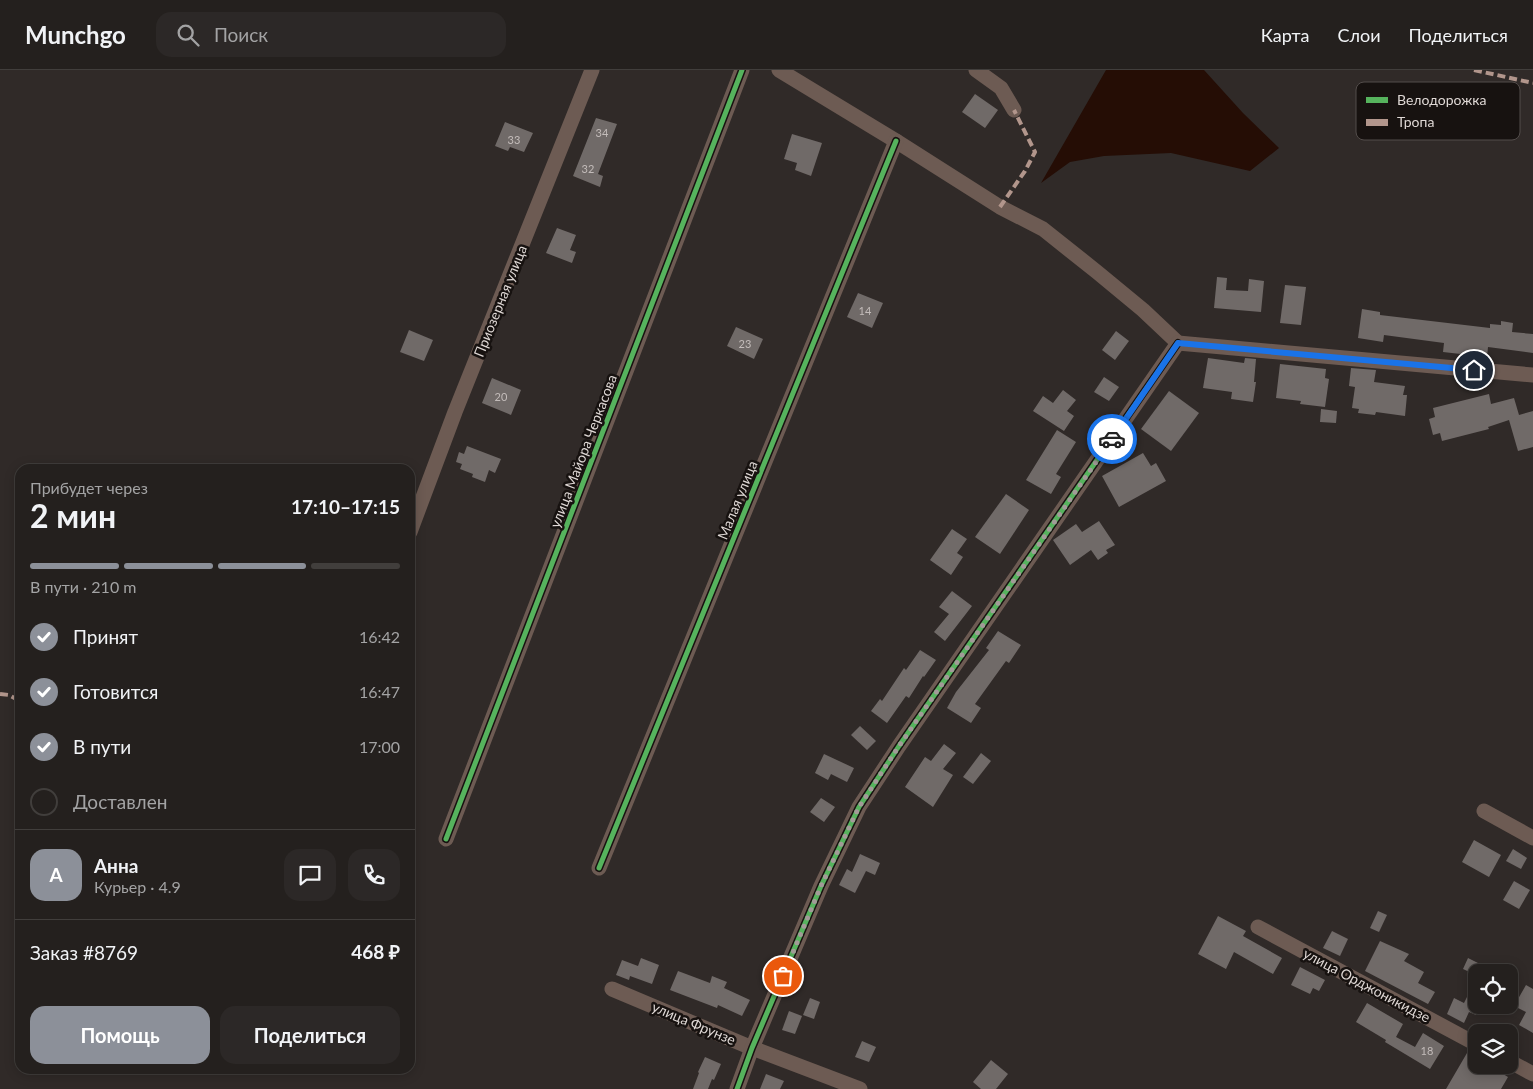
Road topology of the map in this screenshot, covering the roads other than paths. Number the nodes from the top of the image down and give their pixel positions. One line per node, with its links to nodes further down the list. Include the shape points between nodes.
1 (592, 70): 9 (street, Приозерная улица)
2 (742, 70): 12 (street, улица Майора Черкасова)
3 (779, 70): 6 (street)
4 (976, 70): 5 (street, via 1001,88)
5 (1014, 110)
6 (896, 141): 7 (street, via 1000,208 1043,229); 13 (street, Малая улица)
7 (1178, 343): 8 (street); 17 (street, via 859,807 821,886)
8 (1533, 375)
9 (415, 519)
10 (1484, 811): 11 (street)
11 (1533, 838)
12 (446, 839)
13 (599, 868)
14 (1258, 927): 16 (street, улица Орджоникидзе)
15 (612, 989): 17 (street, улица Фрунзе)
16 (1468, 1040)
17 (752, 1048): 20 (street); 21 (street, улица Фрунзе)
18 (1518, 1066): 19 (street)
19 (1533, 1074)
20 (737, 1089)
21 (860, 1089)

